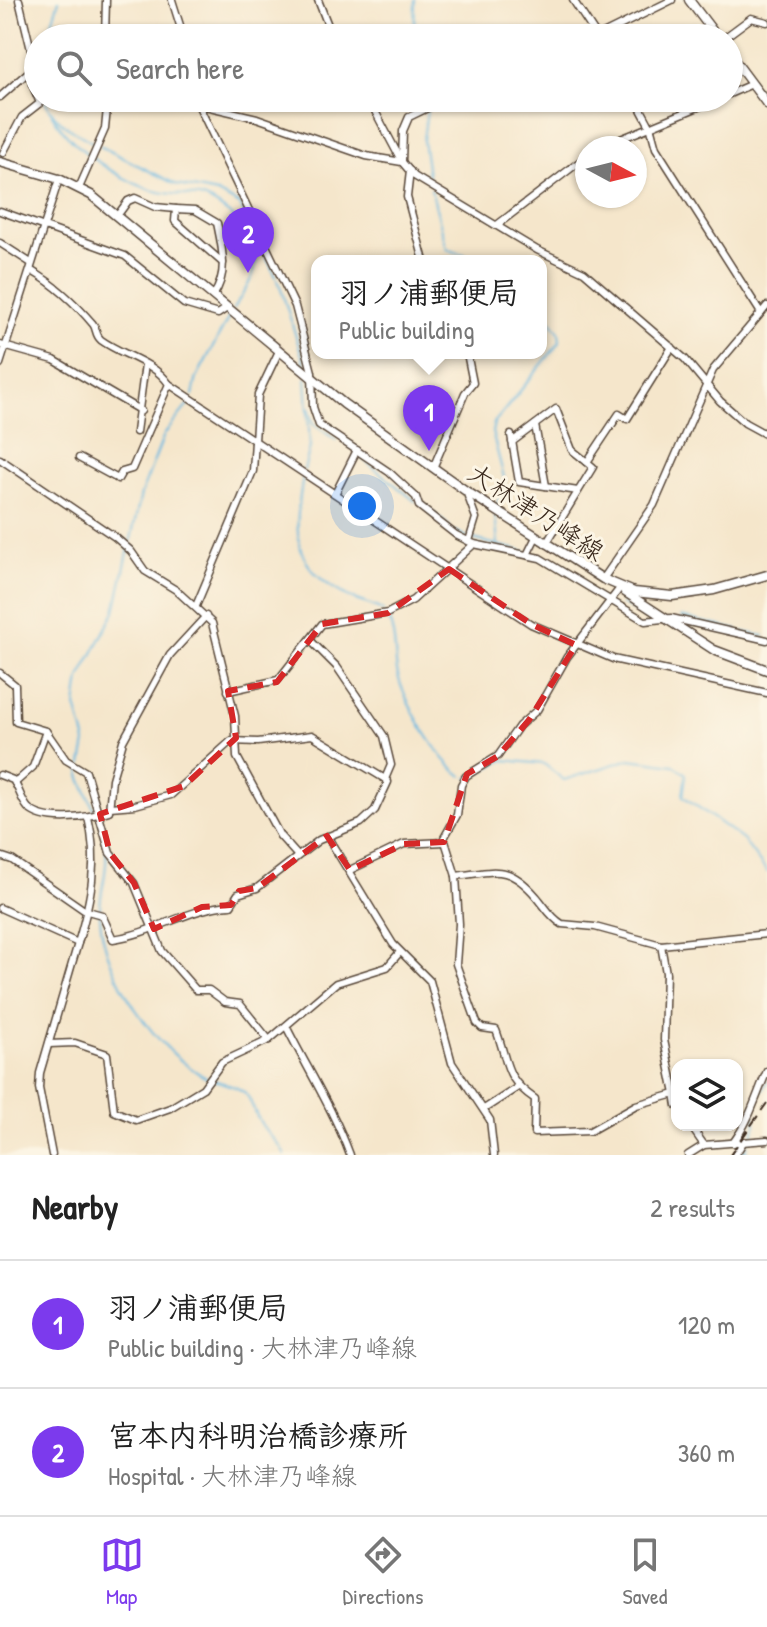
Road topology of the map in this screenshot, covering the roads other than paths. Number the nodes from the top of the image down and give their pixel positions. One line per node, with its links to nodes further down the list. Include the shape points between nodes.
1 (19, 0): 9 (street)
2 (106, 0): 10 (street)
3 (172, 0): 11 (street)
4 (318, 0): 12 (street)
5 (573, 0): 13 (street)
6 (672, 0): 14 (street)
7 (689, 0): 15 (main road)
8 (767, 22): 16 (street, via 751,18)
9 (24, 24)
10 (105, 24)
11 (180, 24)
12 (327, 24)
13 (588, 24)
14 (625, 24)
15 (707, 24)
16 (743, 24)
17 (743, 72): 19 (main road)
18 (24, 76): 21 (street)
19 (752, 84): 20 (street); 22 (main road)
20 (743, 88)
21 (0, 97)
22 (767, 104)
23 (28, 112): 33 (street)
24 (105, 112): 38 (street, via 97,151)
25 (204, 112): 58 (street, via 295,306)
26 (231, 112): 34 (street, via 366,156)
27 (375, 112): 34 (street)
28 (419, 112): 34 (street, via 409,117 403,131)
29 (642, 112): 31 (street)
30 (685, 112): 31 (street)
31 (650, 126): 32 (street); 51 (street, via 656,148)
32 (627, 136)
33 (1, 158): 37 (main road, 大林津乃峰線)
34 (402, 162): 36 (street)
35 (575, 165): 43 (street)
36 (410, 171): 43 (street); 45 (street, via 407,197)
37 (59, 179): 38 (main road, 大林津乃峰線); 42 (street)
38 (79, 188): 41 (main road, 大林津乃峰線)
39 (176, 209): 41 (street, via 135,198); 46 (street, via 175,221); 46 (street, via 195,210 217,223)
40 (0, 211): 42 (street)
41 (117, 216): 48 (main road, 大林津乃峰線)
42 (43, 225): 47 (street); 50 (street, via 125,256 184,304 218,314)
43 (497, 225): 53 (street, via 584,272)
44 (0, 243): 47 (street)
45 (422, 255)
46 (223, 263): 48 (street)
47 (32, 267): 52 (street); 57 (street, via 95,326 100,339)
48 (213, 296): 50 (main road, 大林津乃峰線)
49 (767, 306): 51 (street)
50 (230, 310): 54 (main road, 大林津乃峰線)
51 (761, 313): 59 (street)
52 (3, 345): 56 (street); 61 (street, via 54,360)
53 (672, 347): 59 (street); 69 (street, via 627,419 619,414)
54 (279, 351): 58 (main road, 大林津乃峰線); 65 (street, via 259,388)
55 (468, 359): 70 (street, via 473,383)
56 (0, 364)
57 (145, 364): 60 (street); 61 (street)
58 (310, 376): 66 (street, via 319,425); 70 (main road, 大林津乃峰線)
59 (705, 382): 64 (street, via 745,423); 81 (street, via 654,505)
60 (169, 384): 65 (street); 67 (street, via 132,469 118,479)
61 (141, 411): 63 (street)
62 (535, 425): 69 (street, via 556,409 572,450); 71 (street); 71 (street, via 512,438 519,482)
63 (136, 432)
64 (767, 435)
65 (254, 438): 74 (street); 84 (street, via 253,471)
66 (356, 452): 74 (street); 76 (street, via 389,472 450,531)
67 (79, 458)
68 (0, 459): 84 (street, via 127,547 145,571)
69 (587, 462): 73 (street, via 593,467)
70 (433, 468): 72 (main road, 大林津乃峰線)
71 (546, 486): 73 (street)
72 (466, 491): 75 (main road, 大林津乃峰線); 76 (street, via 476,518)
73 (578, 491): 77 (street)
74 (336, 492): 79 (street)
75 (536, 537): 77 (main road, 大林津乃峰線); 78 (street)
76 (472, 542): 78 (street); 79 (street)
77 (546, 544): 81 (main road, 大林津乃峰線)
78 (527, 555): 83 (street)
79 (449, 569): 87 (street, via 413,600 386,614 322,624); 89 (street, via 531,624)
80 (767, 575): 82 (main road, 大林津乃峰線, via 690,594)
81 (603, 579): 82 (main road, 大林津乃峰線)
82 (621, 589): 83 (street); 86 (main road)
83 (612, 600): 86 (street, via 645,621); 89 (street)
84 (196, 606): 85 (street)
85 (206, 616): 92 (street); 99 (street, via 170,655 123,741)
86 (665, 619): 88 (street); 90 (main road, via 714,650)
87 (310, 640): 92 (street, via 278,680); 97 (street, via 337,667 384,736 391,765)
88 (767, 640)
89 (576, 645): 93 (street, via 613,659); 103 (street, via 529,720 498,756 465,778)
90 (767, 670)
91 (0, 673): 94 (street, via 13,680 16,722)
92 (228, 691): 95 (street)
93 (767, 693)
94 (46, 731): 98 (street, via 33,767); 100 (street, via 66,760 81,768)
95 (235, 741): 97 (street, via 312,735); 99 (street, via 171,795); 104 (street, via 237,757 266,811)
96 (0, 775): 98 (street)
97 (385, 779): 102 (street, via 367,819)
98 (15, 783): 101 (street, via 37,815)
99 (110, 807): 100 (street)
100 (100, 814): 101 (street); 110 (street, via 110,853 134,883)
101 (88, 817): 109 (street, via 96,849)
102 (327, 836): 104 (street); 106 (street)
103 (444, 842): 106 (street, via 404,844); 107 (street)
104 (297, 855): 110 (street, via 257,888 238,894 231,905 202,907)
105 (0, 856): 109 (street)
106 (350, 870): 114 (street)
107 (456, 876): 113 (street, via 506,872 522,879 562,924); 120 (street, via 456,964 477,1023 497,1032)
108 (0, 908): 112 (street)
109 (96, 913): 110 (street, via 113,939); 112 (street)
110 (154, 929): 116 (street, via 162,951 196,990 240,1004)
111 (767, 934): 113 (street)
112 (78, 943): 117 (street)
113 (661, 945): 119 (street, via 666,973 664,1040)
114 (400, 952): 115 (street, via 387,967 336,983); 122 (street, via 430,981 452,1063)
115 (286, 1026): 116 (street); 128 (street, via 334,1114)
116 (269, 1040): 117 (street, via 235,1053 210,1080 170,1108 132,1120 114,1111 107,1054 75,1043)
117 (49, 1044): 129 (street, via 39,1088)
118 (767, 1071): 126 (street, via 750,1120)
119 (671, 1074)
120 (518, 1087): 121 (street, via 535,1099 537,1134 590,1131 636,1105); 122 (street)
121 (671, 1095)
122 (484, 1109): 130 (street)
123 (694, 1131): 127 (street)
124 (767, 1140): 125 (street)
125 (748, 1141): 126 (street); 132 (street)
126 (733, 1143): 127 (street)
127 (704, 1145): 131 (street)
128 (348, 1154)
129 (52, 1155)
130 (494, 1155)
131 (688, 1155)
132 (735, 1155)

